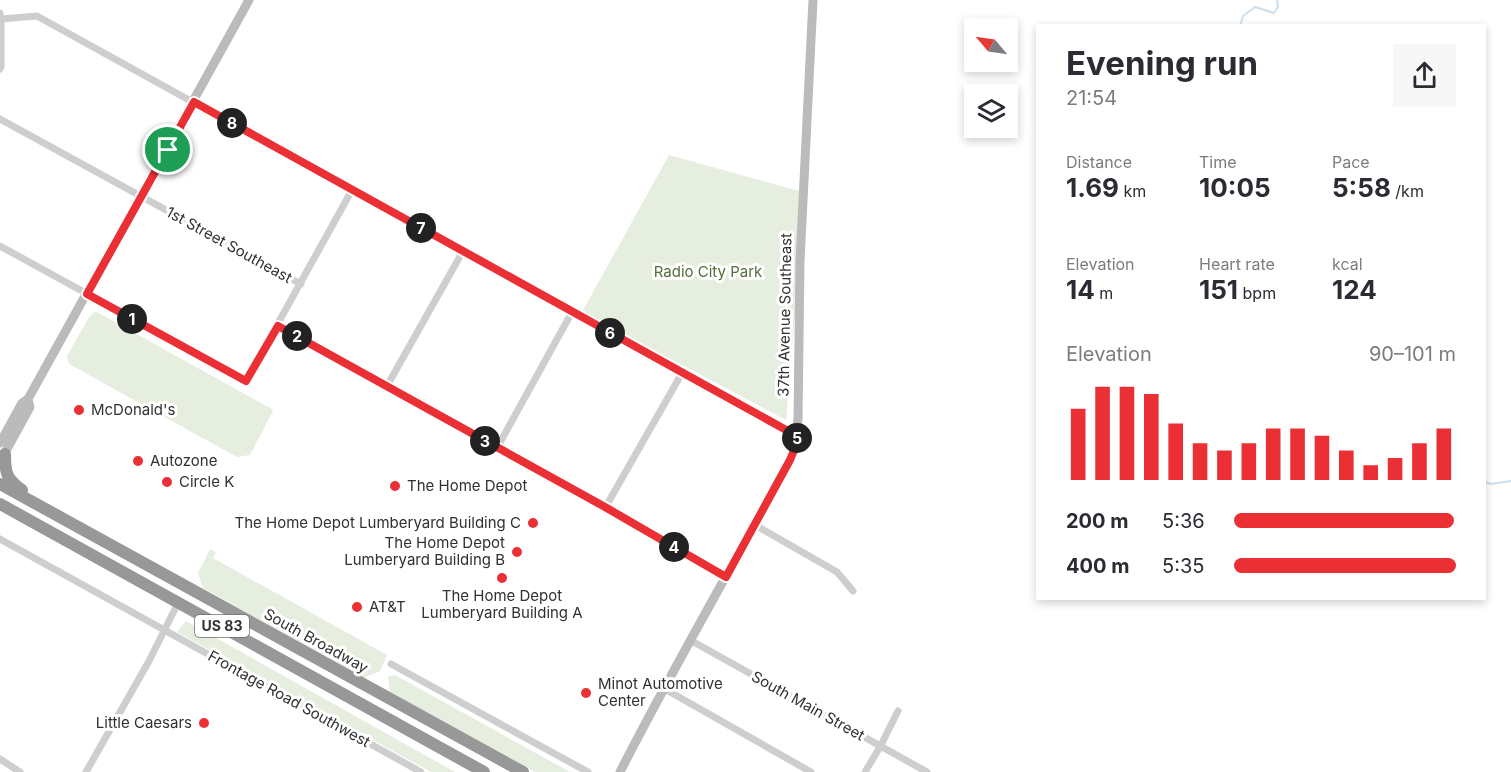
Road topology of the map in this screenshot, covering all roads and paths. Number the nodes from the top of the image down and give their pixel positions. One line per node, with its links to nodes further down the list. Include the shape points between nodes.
1 (249, 0): 5 (street)
2 (813, 0): 18 (street, 37th Avenue Southeast, via 800,261)
3 (1, 16): 4 (street); 5 (street, via 37,16)
4 (0, 69)
5 (194, 102): 7 (street); 8 (street)
6 (0, 119): 8 (street, 1st Street Southeast)
7 (352, 190): 10 (street); 11 (street)
8 (141, 197): 11 (street, 1st Street Southeast); 12 (street)
9 (0, 246): 12 (street)
10 (463, 251): 13 (street); 16 (street)
11 (301, 285): 14 (street)
12 (87, 294): 14 (street, via 246,381); 17 (street)
13 (572, 312): 15 (street); 20 (street)
14 (278, 326): 16 (street)
15 (682, 373): 18 (street); 24 (street)
16 (387, 386): 20 (street)
17 (28, 399): 19 (street, via 22,403); 19 (street, via 30,407)
18 (797, 436): 27 (street, 37th Avenue Southeast, via 790,460)
19 (2, 446): 25 (highway, via 7,475 13,484)
20 (497, 448): 24 (street)
21 (0, 484): 25 (highway, South Broadway / US 83)
22 (0, 496): 29 (highway)
23 (0, 504): 26 (highway, US 83)
24 (605, 507): 30 (street)
25 (51, 512): 29 (highway, South Broadway / US 83)
26 (39, 525): 31 (highway, via 104,554 170,591 175,592); 33 (highway, US 83)
27 (755, 525): 30 (street, 37th Avenue Southeast); 32 (street, via 837,572)
28 (0, 539): 34 (street, Frontage Road Southwest)
29 (111, 545): 31 (highway, South Broadway / US 83)
30 (726, 577): 36 (street, 37th Avenue Southeast)
31 (183, 584): 37 (highway, South Broadway / US 83)
32 (854, 591)
33 (178, 603): 34 (street); 35 (highway, US 83); 37 (highway, via 188,599 248,633)
34 (165, 631): 45 (street); 46 (street, Frontage Road Southwest)
35 (248, 640): 40 (highway, via 294,658 360,696 369,698); 47 (highway, US 83)
36 (690, 640): 39 (street, 37th Avenue Southeast); 42 (street, South Main Street)
37 (304, 652): 40 (highway, South Broadway / US 83)
38 (391, 664): 49 (street)
39 (663, 688): 50 (street, 37th Avenue Southeast); 51 (street)
40 (374, 690): 48 (highway, South Broadway / US 83)
41 (898, 711): 42 (street)
42 (880, 747): 52 (street); 53 (street, South Main Street)
43 (0, 759): 44 (street)
44 (20, 772)
45 (86, 772)
46 (421, 772)
47 (484, 772)
48 (523, 772)
49 (588, 772)
50 (620, 772)
51 (811, 772)
52 (865, 772)
53 (927, 772)

